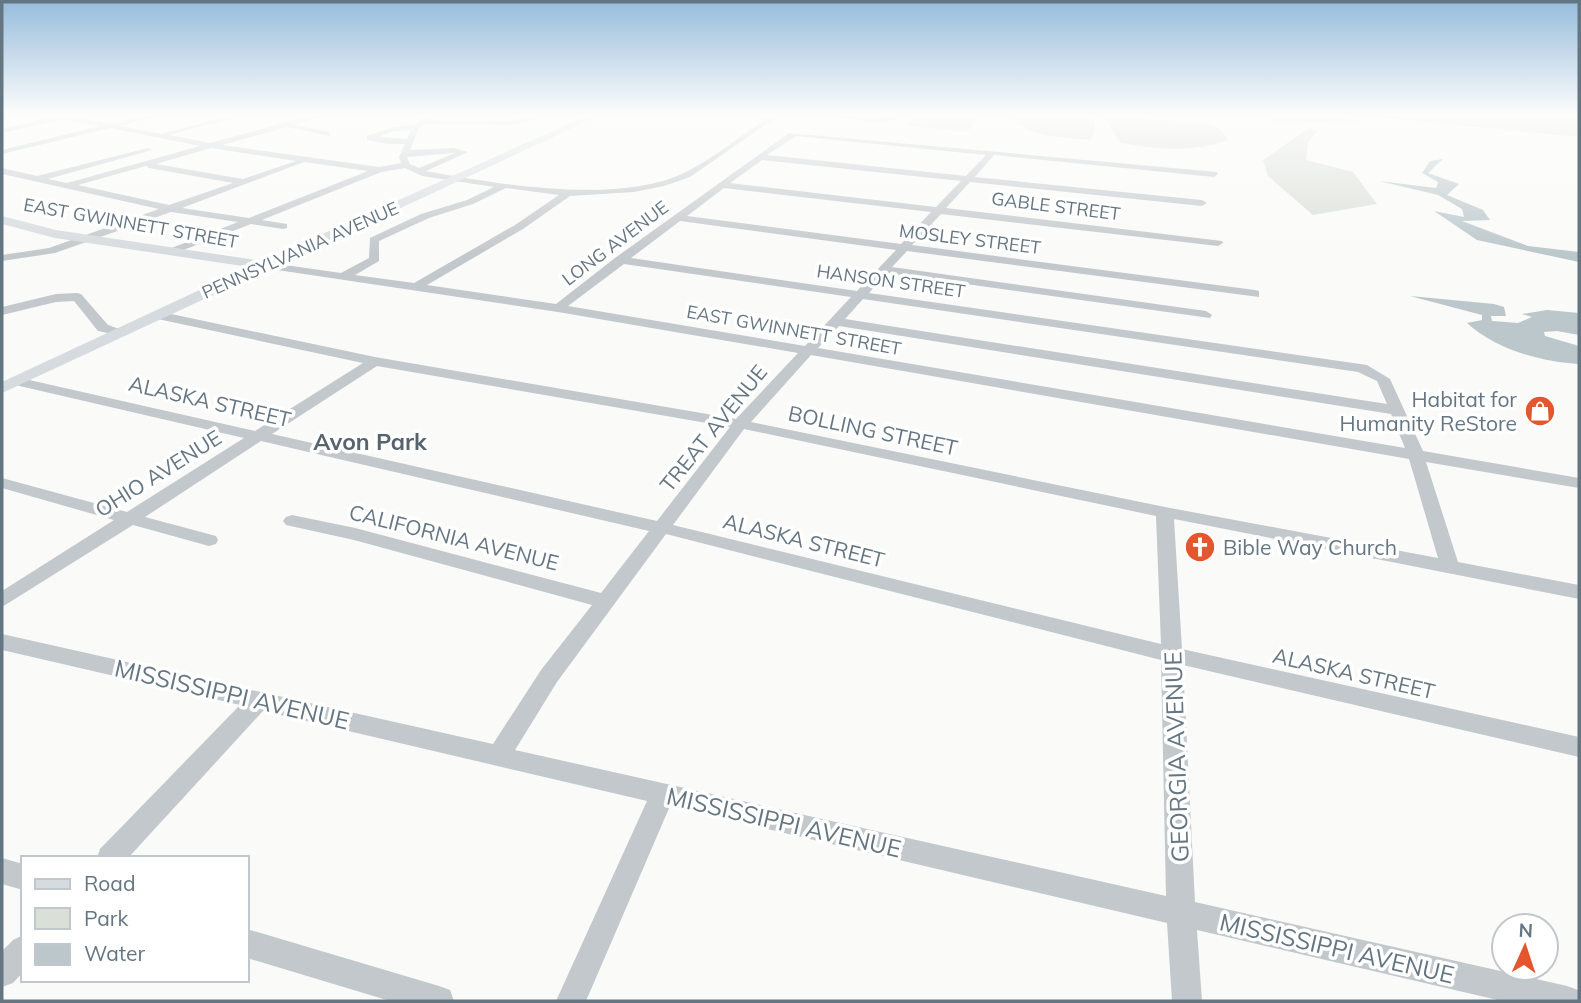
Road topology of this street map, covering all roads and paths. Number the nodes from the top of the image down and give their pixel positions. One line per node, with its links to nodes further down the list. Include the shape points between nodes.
1 (106, 161): 20 (street)
2 (154, 161): 13 (street)
3 (301, 161): 23 (street)
4 (309, 161): 16 (street)
5 (403, 161): 14 (street)
6 (443, 161): 17 (street)
7 (495, 161): 21 (main road, PENNSYLVANIA AVENUE)
8 (706, 161): 27 (street, via 677,180 634,189)
9 (756, 161): 25 (street, LONG AVENUE)
10 (797, 161): 22 (street)
11 (985, 161): 22 (street, TREAT AVENUE)
12 (1073, 161): 19 (street)
13 (142, 164): 23 (street); 26 (street)
14 (406, 165): 16 (street); 17 (street)
15 (39, 167): 18 (street)
16 (379, 170): 33 (street)
17 (419, 171): 21 (street)
18 (5, 174): 20 (street)
19 (1214, 174)
20 (37, 179): 26 (street)
21 (454, 179): 24 (street); 41 (main road, PENNSYLVANIA AVENUE)
22 (968, 179): 28 (street); 30 (street, TREAT AVENUE)
23 (245, 182): 29 (street)
24 (505, 185): 27 (street); 43 (street, via 374,240 375,259)
25 (722, 185): 30 (street, GABLE STREET); 31 (street, LONG AVENUE)
26 (67, 186): 29 (street)
27 (568, 192): 44 (street)
28 (1202, 203)
29 (172, 209): 33 (street); 35 (street)
30 (938, 210): 36 (street, GABLE STREET); 37 (street, TREAT AVENUE)
31 (680, 218): 37 (street, MOSLEY STREET); 40 (street, LONG AVENUE)
32 (2, 220): 35 (main road, EAST GWINNETT STREET)
33 (248, 221): 34 (street); 38 (street)
34 (283, 226)
35 (85, 239): 38 (main road, EAST GWINNETT STREET); 39 (street)
36 (1218, 243)
37 (901, 248): 42 (street, TREAT AVENUE); 45 (street, MOSLEY STREET)
38 (173, 251): 41 (main road, EAST GWINNETT STREET)
39 (2, 258)
40 (619, 260): 46 (street, HANSON STREET); 47 (street, LONG AVENUE)
41 (264, 265): 43 (street, EAST GWINNETT STREET); 49 (main road, PENNSYLVANIA AVENUE)
42 (882, 269): 46 (street, TREAT AVENUE); 50 (street)
43 (342, 276): 44 (street, EAST GWINNETT STREET)
44 (416, 288): 47 (street, EAST GWINNETT STREET)
45 (1255, 294)
46 (858, 295): 51 (street, TREAT AVENUE); 56 (street, HANSON STREET, via 1362,368 1383,379)
47 (558, 308): 53 (street, EAST GWINNETT STREET)
48 (2, 311): 52 (street, via 71,296 80,298 103,328)
49 (157, 315): 52 (main road, PENNSYLVANIA AVENUE); 54 (street, BOLLING STREET)
50 (1206, 315)
51 (834, 321): 53 (street, TREAT AVENUE); 56 (street)
52 (117, 333): 55 (main road, PENNSYLVANIA AVENUE)
53 (806, 352): 57 (street, TREAT AVENUE); 59 (street, EAST GWINNETT STREET)
54 (375, 361): 57 (street, BOLLING STREET); 58 (street, OHIO AVENUE)
55 (9, 384): 58 (street, ALASKA STREET)
56 (1396, 410): 59 (street, HANSON STREET)
57 (740, 424): 62 (street, BOLLING STREET); 65 (street, TREAT AVENUE)
58 (261, 435): 63 (street, OHIO AVENUE); 65 (street, ALASKA STREET)
59 (1416, 454): 61 (street, EAST GWINNETT STREET); 67 (street, HANSON STREET)
60 (2, 482): 63 (street)
61 (1579, 483)
62 (1165, 512): 67 (street, BOLLING STREET); 72 (street, GEORGIA AVENUE)
63 (128, 518): 66 (street); 69 (street, OHIO AVENUE)
64 (292, 521): 70 (street, CALIFORNIA AVENUE)
65 (663, 528): 70 (street, TREAT AVENUE); 72 (street, ALASKA STREET)
66 (209, 540)
67 (1450, 566): 68 (street, BOLLING STREET)
68 (1579, 592)
69 (2, 600)
70 (604, 601): 75 (street, TREAT AVENUE)
71 (2, 642): 73 (street, MISSISSIPPI AVENUE)
72 (1174, 655): 74 (street, ALASKA STREET); 80 (street, GEORGIA AVENUE)
73 (259, 700): 75 (street, MISSISSIPPI AVENUE); 77 (street)
74 (1579, 747)
75 (499, 755): 76 (street, MISSISSIPPI AVENUE)
76 (662, 794): 80 (street, MISSISSIPPI AVENUE); 85 (street)
77 (112, 856)
78 (2, 871): 79 (street)
79 (21, 876)
80 (1180, 912): 86 (street, GEORGIA AVENUE); 87 (street, MISSISSIPPI AVENUE)
81 (248, 943): 84 (street)
82 (21, 952): 83 (street)
83 (2, 972)
84 (439, 1001)
85 (571, 1001)
86 (1187, 1001)
87 (1567, 1001)

